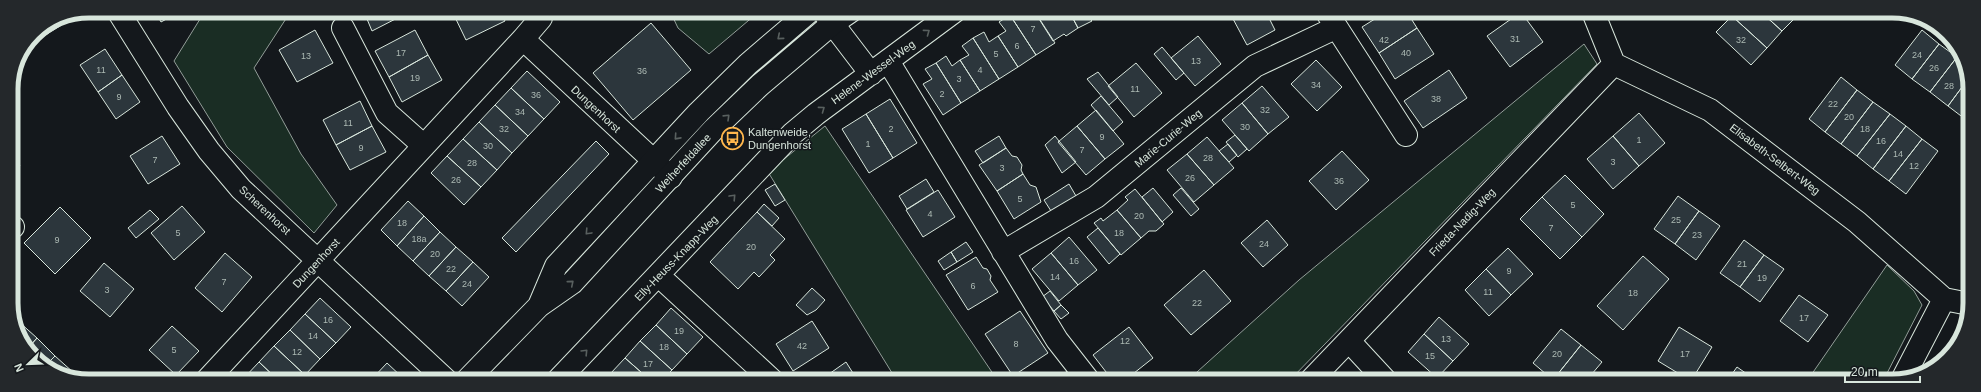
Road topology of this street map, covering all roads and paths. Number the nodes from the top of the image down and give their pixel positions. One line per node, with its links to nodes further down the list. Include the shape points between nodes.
1 (122, 18): 19 (street, Scherenhorst, via 209,151 241,189)
2 (541, 18): 9 (street, Dungenhorst)
3 (802, 18): 16 (street, Weiherfeldallee, one-way to 16, via 748,64)
4 (827, 18): 12 (street); 17 (street, Weiherfeldallee, one-way to 4, via 713,130)
5 (946, 18): 10 (street, Helene-Wessel-Weg, one-way to 5)
6 (1595, 18): 11 (street)
7 (1330, 20): 14 (street, Marie-Curie-Weg); 18 (street, Marie-Curie-Weg, via 1255,66 1096,197)
8 (344, 28): 15 (street, via 387,113)
9 (523, 39): 15 (street, Dungenhorst); 16 (street, Dungenhorst)
10 (888, 61): 12 (street, Helene-Wessel-Weg); 18 (street)
11 (1614, 64): 21 (street, Elisabeth-Selbert-Weg, via 1710,110 1857,222); 24 (street, Frieda-Nadig-Weg)
12 (871, 74): 13 (street, Helene-Wessel-Weg, one-way to 12)
13 (792, 134): 20 (street, Elly-Heuss-Knapp-Weg, one-way to 13)
14 (1406, 135)
15 (424, 146): 19 (street, Dungenhorst)
16 (653, 162): 17 (street, Dungenhorst); 23 (street, Weiherfeldallee, one-way to 23, via 556,266)
17 (671, 177): 23 (street, Weiherfeldallee, one-way to 17, via 572,283)
18 (1003, 252): 31 (street, via 1056,340)
19 (318, 260): 26 (street, Dungenhorst); 27 (street, Scherenhorst)
20 (659, 276): 29 (street, Elly-Heuss-Knapp-Weg, one-way to 20); 30 (street)
21 (1944, 299): 22 (street); 25 (street)
22 (1963, 303)
23 (539, 306): 28 (street, Weiherfeldallee)
24 (1349, 341): 32 (street, Frieda-Nadig-Weg); 33 (street)
25 (1906, 373)
26 (213, 374)
27 (440, 374)
28 (473, 374)
29 (564, 374)
30 (766, 374)
31 (1083, 374)
32 (1317, 374)
33 (1380, 374)

